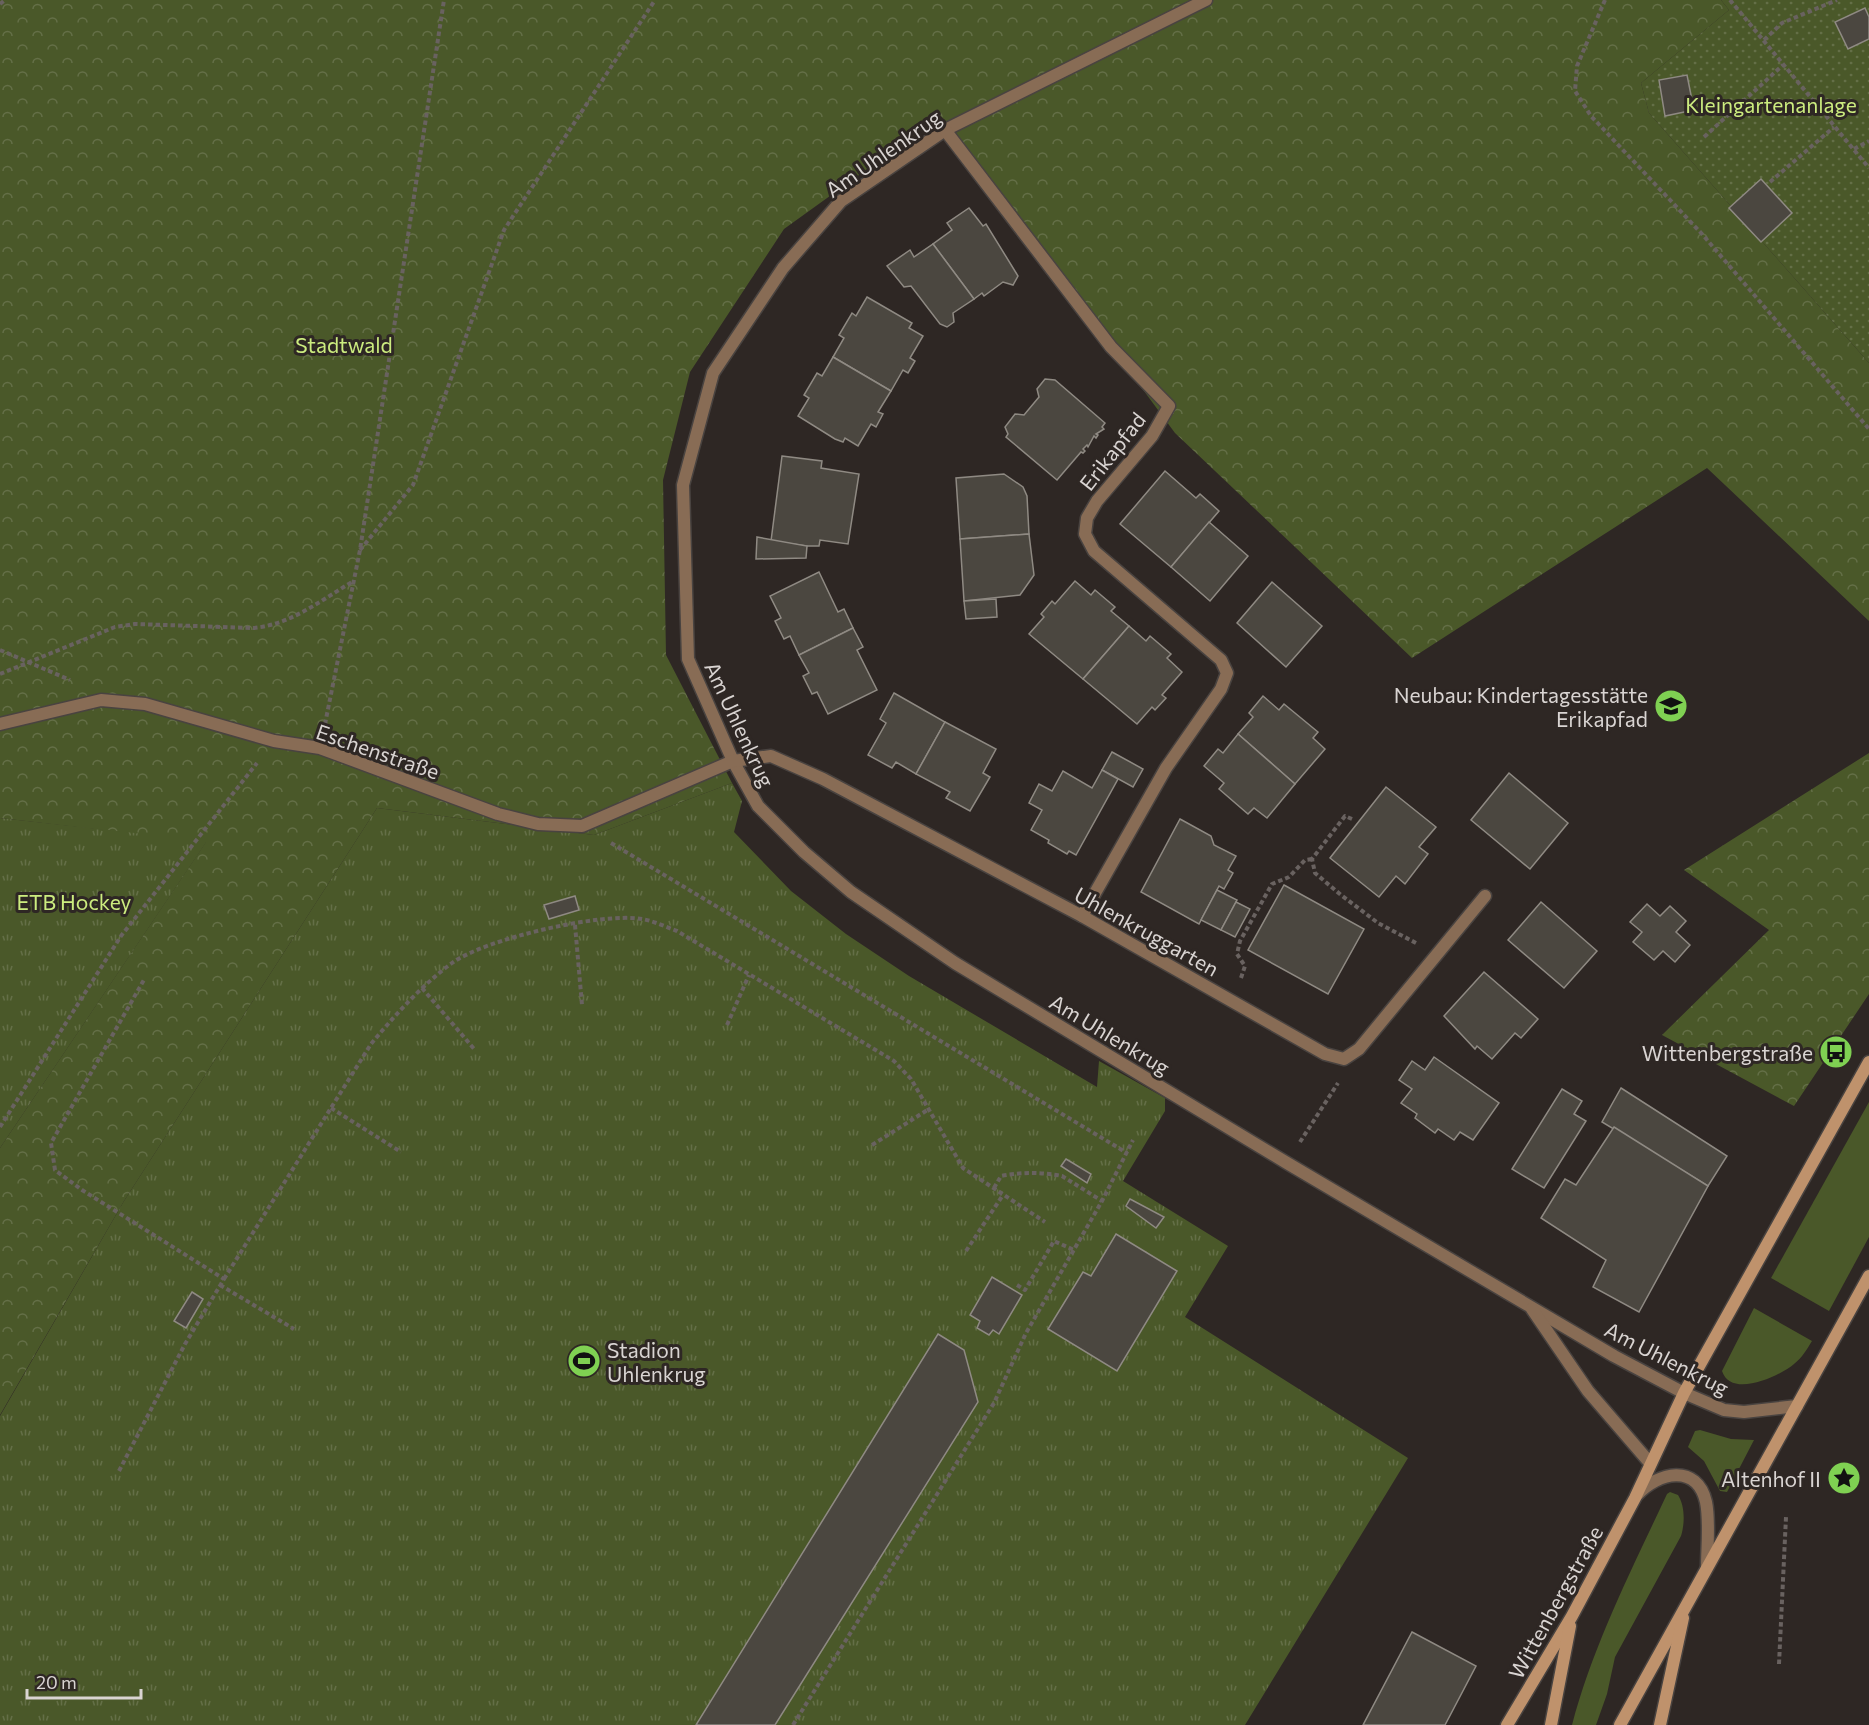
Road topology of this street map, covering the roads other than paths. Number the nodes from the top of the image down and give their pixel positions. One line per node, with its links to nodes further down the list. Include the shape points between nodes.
1 (1206, 0): 2 (street, Am Uhlenkrug)
2 (945, 130): 4 (street, Am Uhlenkrug, via 841,201 783,268 713,373 683,485 688,659); 6 (street, Erikapfad, via 1111,347 1168,406 1152,436 1097,501 1087,518 1085,534 1094,551 1221,660 1227,673 1221,689 1166,768)
3 (0, 724): 4 (street, Eschenstraße, via 101,700 145,704 274,741 320,748 498,814 538,824 582,826)
4 (733, 760): 6 (street, Uhlenkruggarten, via 771,756 824,778); 9 (street, Am Uhlenkrug, via 758,806 851,892 955,963)
5 (1485, 896): 6 (street, Uhlenkruggarten, via 1359,1049 1344,1059 1324,1054)
6 (1082, 916)
7 (1869, 1062): 10 (main road, Wittenbergstraße)
8 (1869, 1276): 11 (main road, Wittenbergstraße)
9 (1530, 1306): 10 (street, Am Uhlenkrug); 12 (street, Am Uhlenkrug, via 1588,1391)
10 (1684, 1393): 11 (street, Am Uhlenkrug, via 1724,1410 1744,1412); 12 (main road, Wittenbergstraße)
11 (1797, 1406): 14 (main road, Wittenbergstraße)
12 (1650, 1463): 13 (main road, Wittenbergstraße)
13 (1635, 1498): 14 (street, Wittenbergstraße, via 1646,1485 1676,1473 1701,1488 1706,1502); 16 (main road, Wittenbergstraße)
14 (1707, 1568): 15 (main road, Wittenbergstraße)
15 (1686, 1606): 19 (main road, Wittenbergstraße); 20 (main road)
16 (1572, 1616): 17 (main road, Wittenbergstraße); 18 (main road)
17 (1507, 1725)
18 (1551, 1725)
19 (1620, 1725)
20 (1660, 1725)

